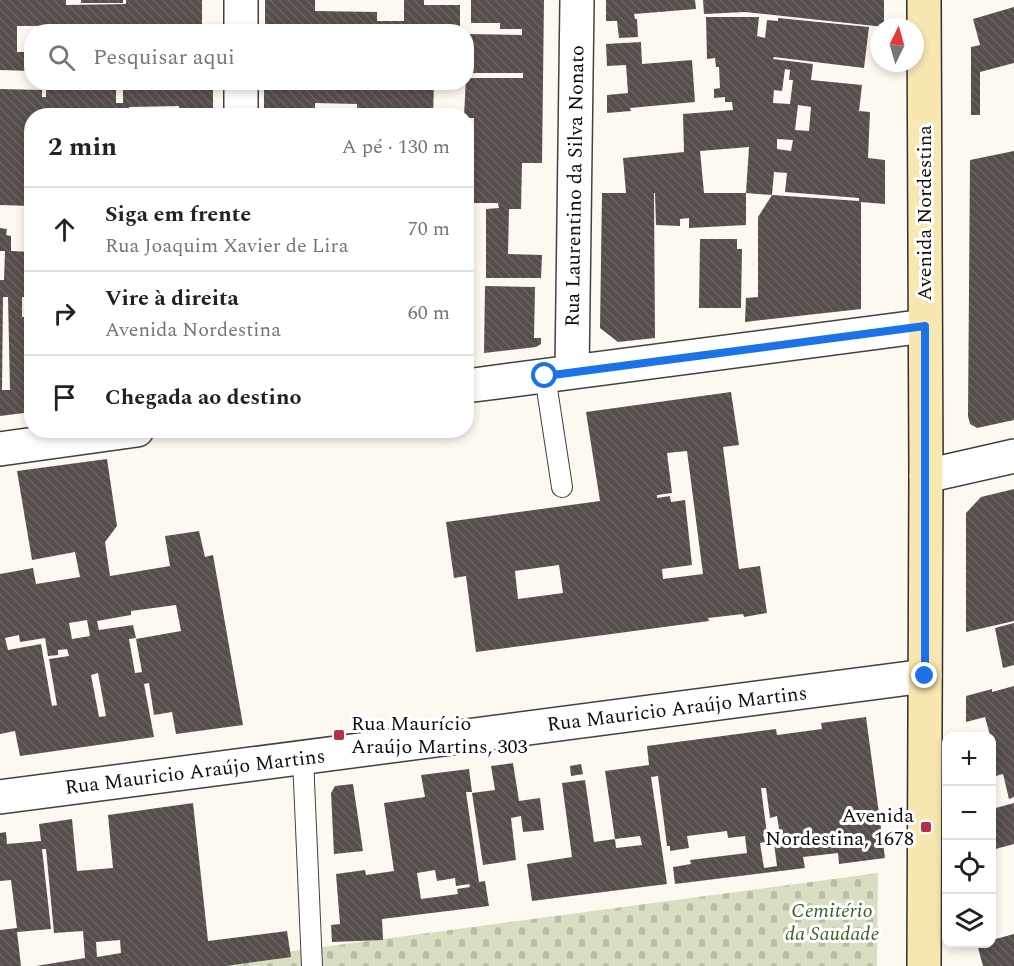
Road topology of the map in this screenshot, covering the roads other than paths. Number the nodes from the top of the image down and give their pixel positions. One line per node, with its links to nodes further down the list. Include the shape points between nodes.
1 (241, 0): 4 (street)
2 (577, 0): 8 (street, Rua Laurentino da Silva Nonato)
3 (924, 0): 7 (main road, Avenida Nordestina)
4 (241, 24)
5 (241, 90): 6 (street)
6 (241, 108)
7 (925, 326): 8 (street); 13 (main road, Avenida Nordestina)
8 (559, 374): 9 (street); 14 (lane)
9 (474, 385)
10 (79, 438): 11 (street)
11 (0, 449)
12 (1014, 456): 13 (street)
13 (926, 476): 15 (main road, Avenida Nordestina)
14 (562, 487)
15 (925, 676): 16 (street, Rua Mauricio Araújo Martins); 19 (main road, Avenida Nordestina)
16 (303, 758): 17 (street, Rua Mauricio Araújo Martins); 18 (lane)
17 (0, 797)
18 (312, 966)
19 (924, 966)

